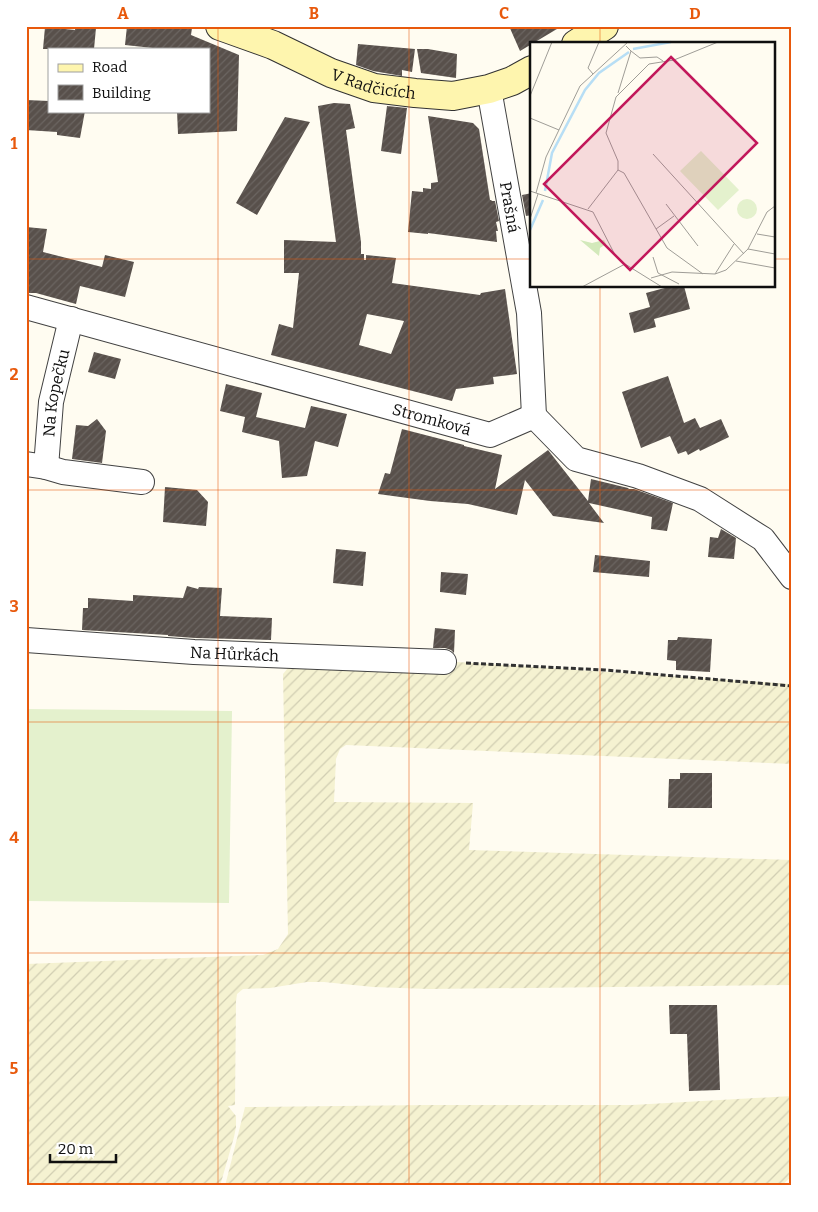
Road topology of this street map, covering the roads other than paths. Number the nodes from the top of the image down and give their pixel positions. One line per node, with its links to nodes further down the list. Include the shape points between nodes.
1 (220, 26): 5 (street, V Radčicích, via 374,88 453,96)
2 (604, 26): 3 (street)
3 (579, 42)
4 (530, 71): 5 (street, V Radčicích)
5 (489, 89): 8 (street, Prašná, via 529,313)
6 (26, 307): 7 (street, Stromková)
7 (71, 319): 8 (street, Stromková, via 490,435); 9 (street, Na Kopečku)
8 (534, 416): 11 (street, via 576,459 638,476 700,499 763,539)
9 (36, 465): 10 (street, Na Kopečku, via 63,472)
10 (142, 482)
11 (792, 577)
12 (26, 640): 13 (street, Na Hůrkách, via 194,652)
13 (444, 662)

